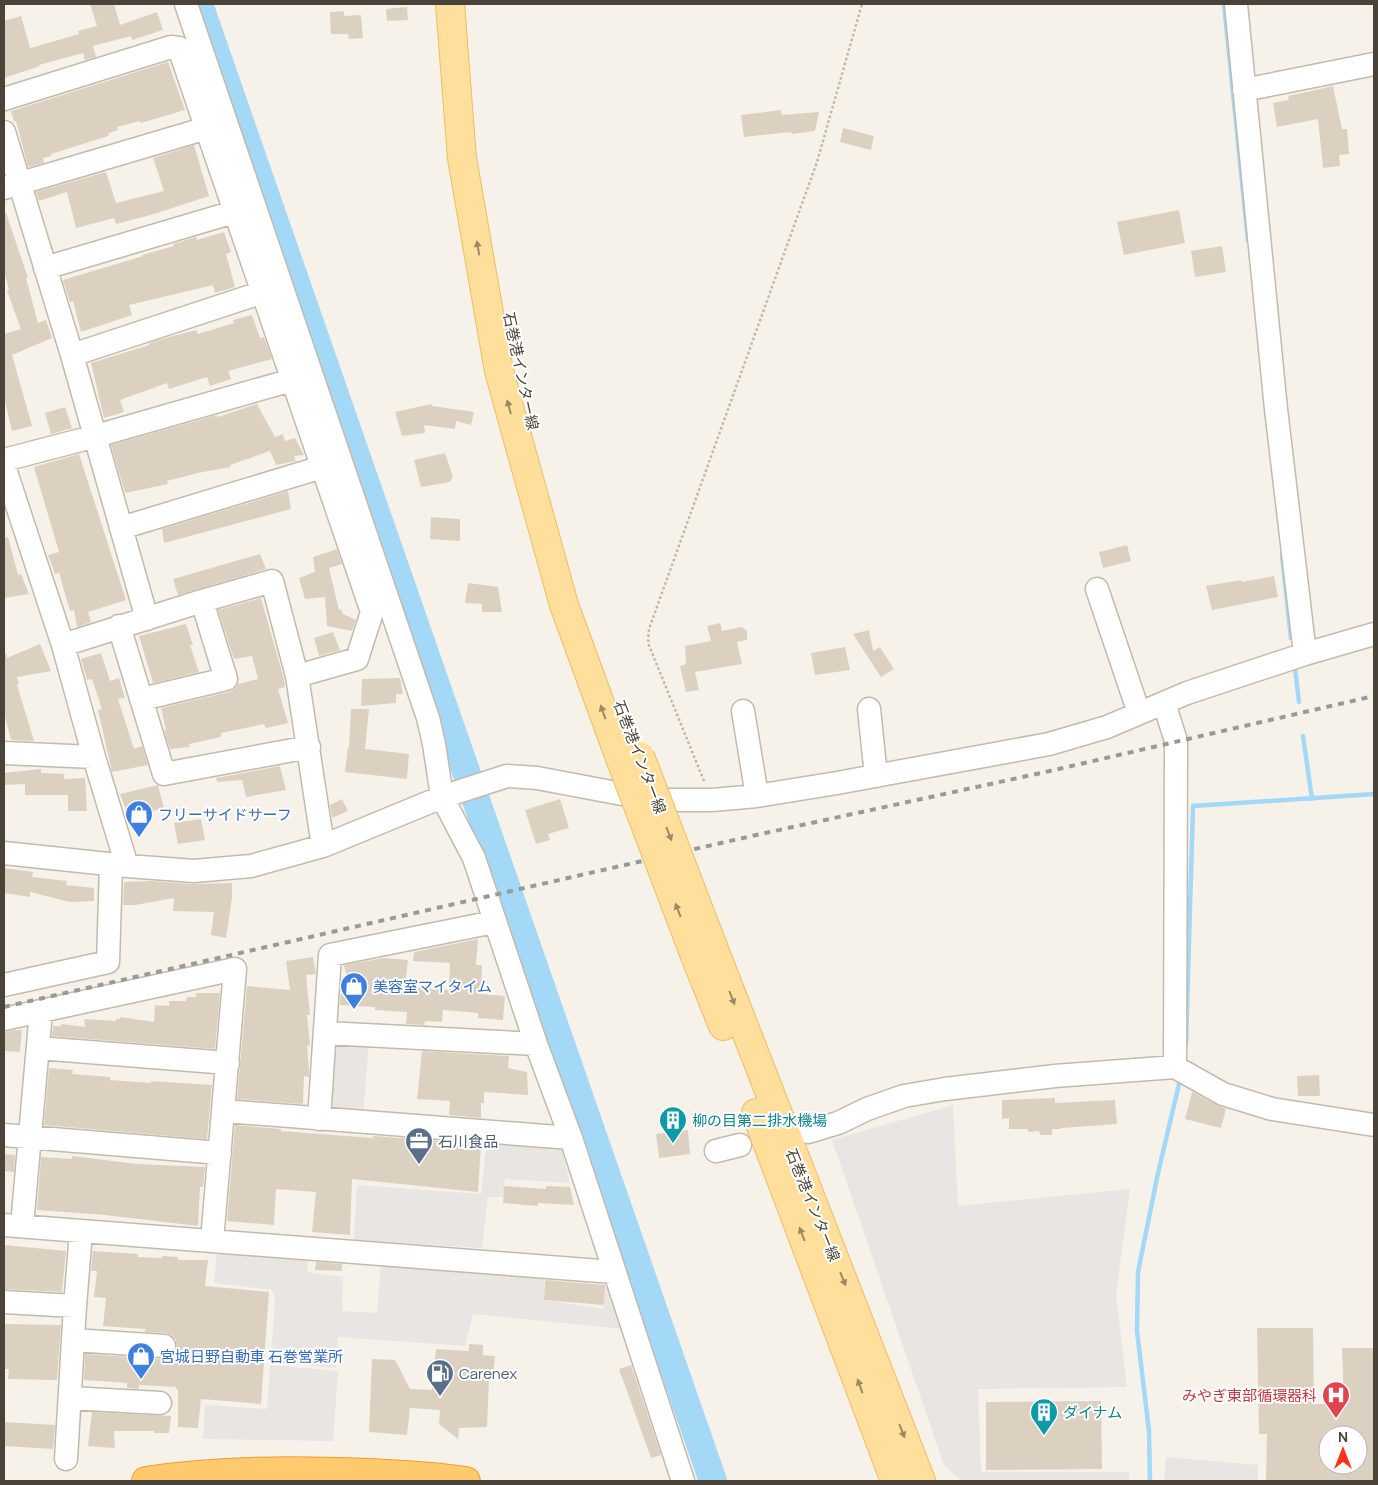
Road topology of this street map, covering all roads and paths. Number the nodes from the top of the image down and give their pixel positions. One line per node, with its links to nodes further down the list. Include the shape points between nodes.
1 (186, 4): 40 (street, via 428,718)
2 (450, 4): 38 (main road, 石巻港インター線, one-way to 2, via 564,605 499,371 462,158)
3 (466, 4): 38 (main road, 石巻港インター線, via 479,150 517,364 558,527)
4 (862, 4): 42 (path, via 817,162 649,629 648,643)
5 (1236, 4): 7 (street)
6 (1374, 64): 7 (street)
7 (1244, 90): 28 (street, via 1276,409)
8 (4, 99): 9 (street, via 179,48)
9 (206, 128): 11 (street); 12 (street)
10 (4, 132): 11 (street)
11 (11, 186): 13 (street)
12 (234, 212): 13 (street); 14 (street)
13 (45, 268): 15 (street)
14 (263, 292): 15 (street); 16 (street)
15 (72, 355): 17 (street)
16 (292, 380): 17 (street); 20 (street)
17 (96, 436): 18 (street); 21 (street)
18 (4, 460)
19 (4, 466): 27 (street)
20 (322, 467): 21 (street); 29 (street, via 372,612 357,659)
21 (121, 528): 24 (street)
22 (1096, 589): 34 (street)
23 (202, 601): 24 (street); 29 (street, via 272,582); 30 (street, via 226,679)
24 (147, 619): 25 (street)
25 (119, 626): 27 (street); 30 (street)
26 (1374, 634): 28 (street)
27 (63, 644): 37 (street)
28 (1306, 654): 31 (street)
29 (297, 676): 35 (street)
30 (142, 699): 35 (street, via 164,774)
31 (1164, 703): 34 (street); 55 (street, via 1176,741)
32 (869, 709): 39 (street)
33 (742, 711): 41 (street)
34 (1139, 713): 39 (street, via 1107,727 1049,744)
35 (309, 747): 43 (street)
36 (4, 753): 37 (street)
37 (94, 756): 45 (street)
38 (630, 757): 47 (main road, 石巻港インター線, bridge)
39 (876, 776): 41 (street)
40 (448, 795): 42 (street, via 507,776 537,778 654,800); 43 (street); 46 (street, via 474,858)
41 (757, 796): 42 (street)
42 (712, 800)
43 (323, 846): 45 (street, via 251,866 194,871)
44 (4, 853): 45 (street)
45 (119, 866): 48 (street, via 108,962)
46 (494, 922): 51 (street, via 330,954); 52 (street)
47 (705, 954): 80 (main road, 石巻港インター線, one-way to 47); 81 (main road, 石巻港インター線, one-way to 81, via 874,1357)
48 (4, 985)
49 (41, 1011): 50 (street); 53 (street); 54 (street, via 235,969)
50 (4, 1019)
51 (326, 1033): 52 (street); 57 (street)
52 (536, 1044): 62 (street)
53 (38, 1048): 54 (street); 61 (street)
54 (228, 1063): 56 (street)
55 (1175, 1067): 58 (street, via 1223,1094 1272,1109); 59 (street, via 1055,1076 904,1096)
56 (224, 1111): 57 (street); 65 (street)
57 (320, 1119): 62 (street)
58 (1374, 1125)
59 (808, 1132)
60 (4, 1135): 61 (street)
61 (31, 1137): 65 (street); 66 (street)
62 (570, 1138): 69 (street)
63 (740, 1145): 64 (street)
64 (716, 1152)
65 (220, 1153): 68 (street)
66 (13, 1226): 67 (street)
67 (81, 1232): 68 (street); 71 (street)
68 (212, 1241): 69 (street)
69 (613, 1272): 79 (street)
70 (4, 1302): 71 (street)
71 (75, 1306): 72 (street)
72 (73, 1340): 73 (street); 74 (street)
73 (164, 1346)
74 (70, 1398): 75 (street); 76 (street)
75 (160, 1403)
76 (66, 1460)
77 (146, 1481): 78 (highway, via 276,1470 393,1474)
78 (466, 1481)
79 (683, 1481)
80 (895, 1481)
81 (921, 1481)

